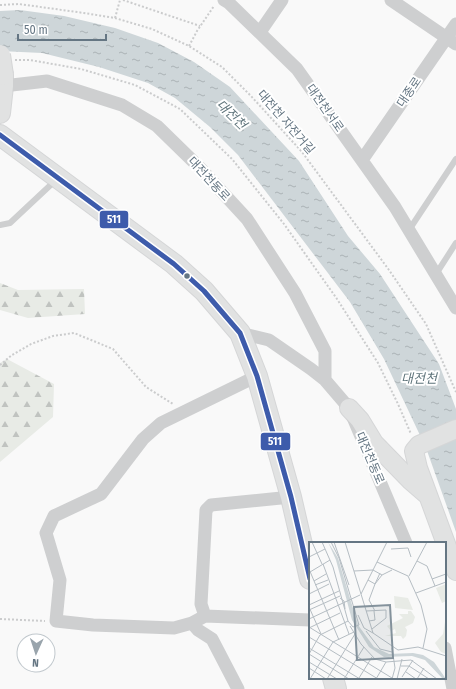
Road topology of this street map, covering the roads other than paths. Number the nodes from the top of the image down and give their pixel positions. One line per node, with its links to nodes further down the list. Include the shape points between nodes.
1 (282, 0): 5 (street)
2 (391, 0): 6 (street)
3 (221, 1): 5 (street, 대전천서로, via 229,3)
4 (456, 24): 6 (street, 대종로)
5 (260, 32): 12 (street, 대전천서로, via 297,69)
6 (451, 41): 12 (street, 대종로)
7 (0, 55): 8 (main road, bridge)
8 (3, 81): 9 (main road); 21 (street, 대전천동로, via 47,81 122,104 157,126 247,219 295,293 325,351)
9 (0, 113)
10 (0, 135): 13 (main road)
11 (456, 159): 15 (lane)
12 (362, 160): 15 (street, 대전천서로)
13 (58, 177): 14 (lane, via 10,223); 19 (main road, via 174,264 204,291)
14 (0, 225)
15 (409, 230): 17 (street, 대전천서로)
16 (456, 243): 17 (lane)
17 (436, 274): 18 (street, 대전천서로)
18 (456, 308)
19 (240, 333): 20 (main road); 21 (street, 대전천동로, via 269,340)
20 (257, 376): 25 (main road); 33 (street, via 161,423 143,439 101,494 54,516 46,533 60,580 56,621 174,628)
21 (325, 380): 22 (street, 대전천동로)
22 (349, 408): 24 (main road, via 374,443 411,481); 26 (street, 대전천동로)
23 (456, 429): 24 (main road, via 419,445 414,452)
24 (429, 495): 27 (main road)
25 (291, 496): 30 (main road); 31 (street, via 211,505 206,510 201,604)
26 (406, 542)
27 (446, 542)
28 (446, 543): 29 (main road)
29 (456, 571)
30 (309, 575)
31 (205, 616): 32 (street); 33 (street)
32 (309, 620)
33 (192, 623): 36 (street, via 212,639)
34 (446, 653): 38 (street)
35 (333, 679): 37 (main road)
36 (238, 689)
37 (336, 689)
38 (453, 689)

